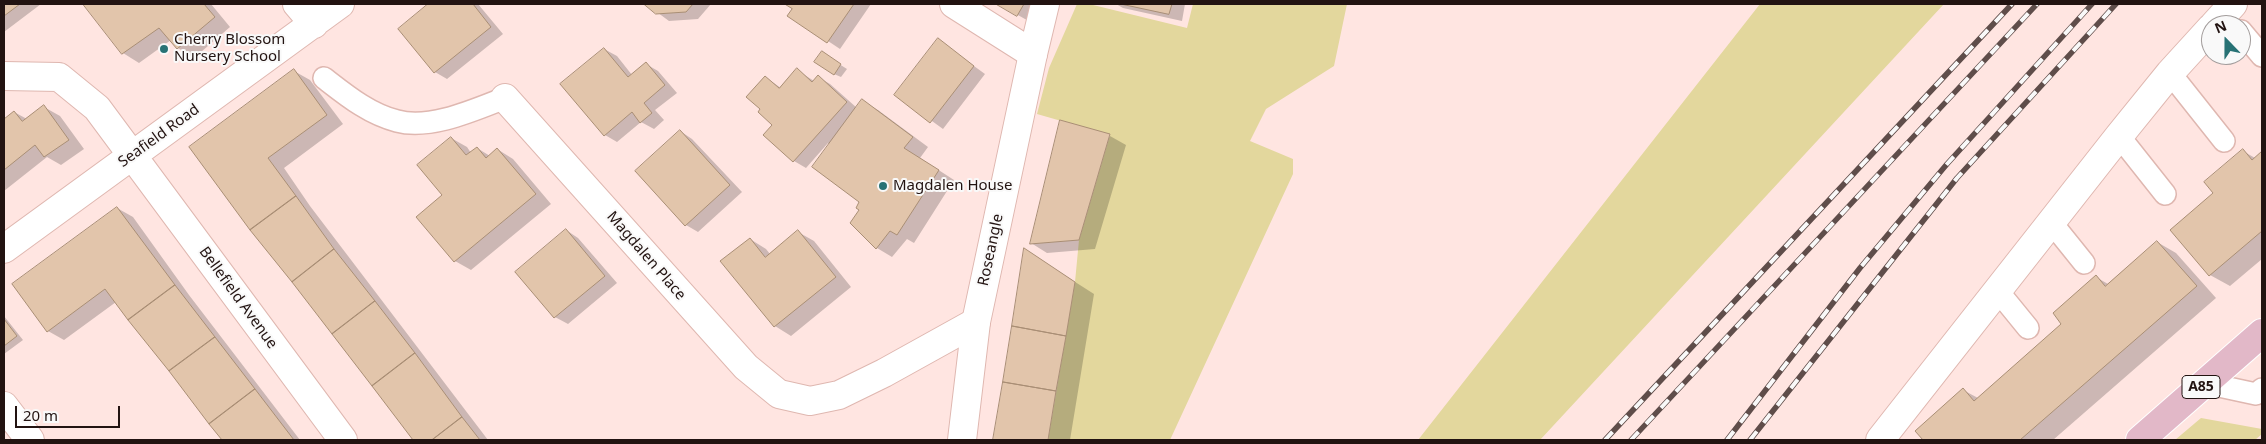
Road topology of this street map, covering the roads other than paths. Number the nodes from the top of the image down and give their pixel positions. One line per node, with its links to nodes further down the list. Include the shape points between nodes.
1 (340, 4): 4 (street, Seafield Road)
2 (954, 4): 7 (street)
3 (1045, 4): 7 (street, Roseangle)
4 (305, 14): 15 (street, Seafield Road)
5 (2201, 45): 9 (street)
6 (2251, 45): 8 (lane)
7 (1033, 54): 21 (street, Roseangle)
8 (2262, 56)
9 (2170, 73): 13 (street); 14 (lane)
10 (4, 76): 15 (street, Bellefield Avenue, via 60,77 97,108)
11 (324, 78): 12 (lane, Magdalen Place, via 355,102 398,122 433,122)
12 (505, 98): 21 (street, Magdalen Place, via 746,368 779,394 810,401 839,395)
13 (2118, 136): 16 (lane); 17 (street)
14 (2224, 141)
15 (133, 155): 18 (street, Seafield Road); 28 (street, Bellefield Avenue)
16 (2165, 194)
17 (2052, 222): 19 (lane); 20 (street)
18 (4, 250)
19 (2084, 262)
20 (1997, 290): 22 (lane); 30 (street)
21 (976, 322): 29 (street, Roseangle)
22 (2028, 328)
23 (2262, 333): 24 (main road, A85)
24 (2205, 383): 25 (lane); 31 (main road, A85)
25 (2259, 392)
26 (4, 406): 27 (street)
27 (30, 440)
28 (343, 440)
29 (962, 440)
30 (1880, 440)
31 (2140, 440)

